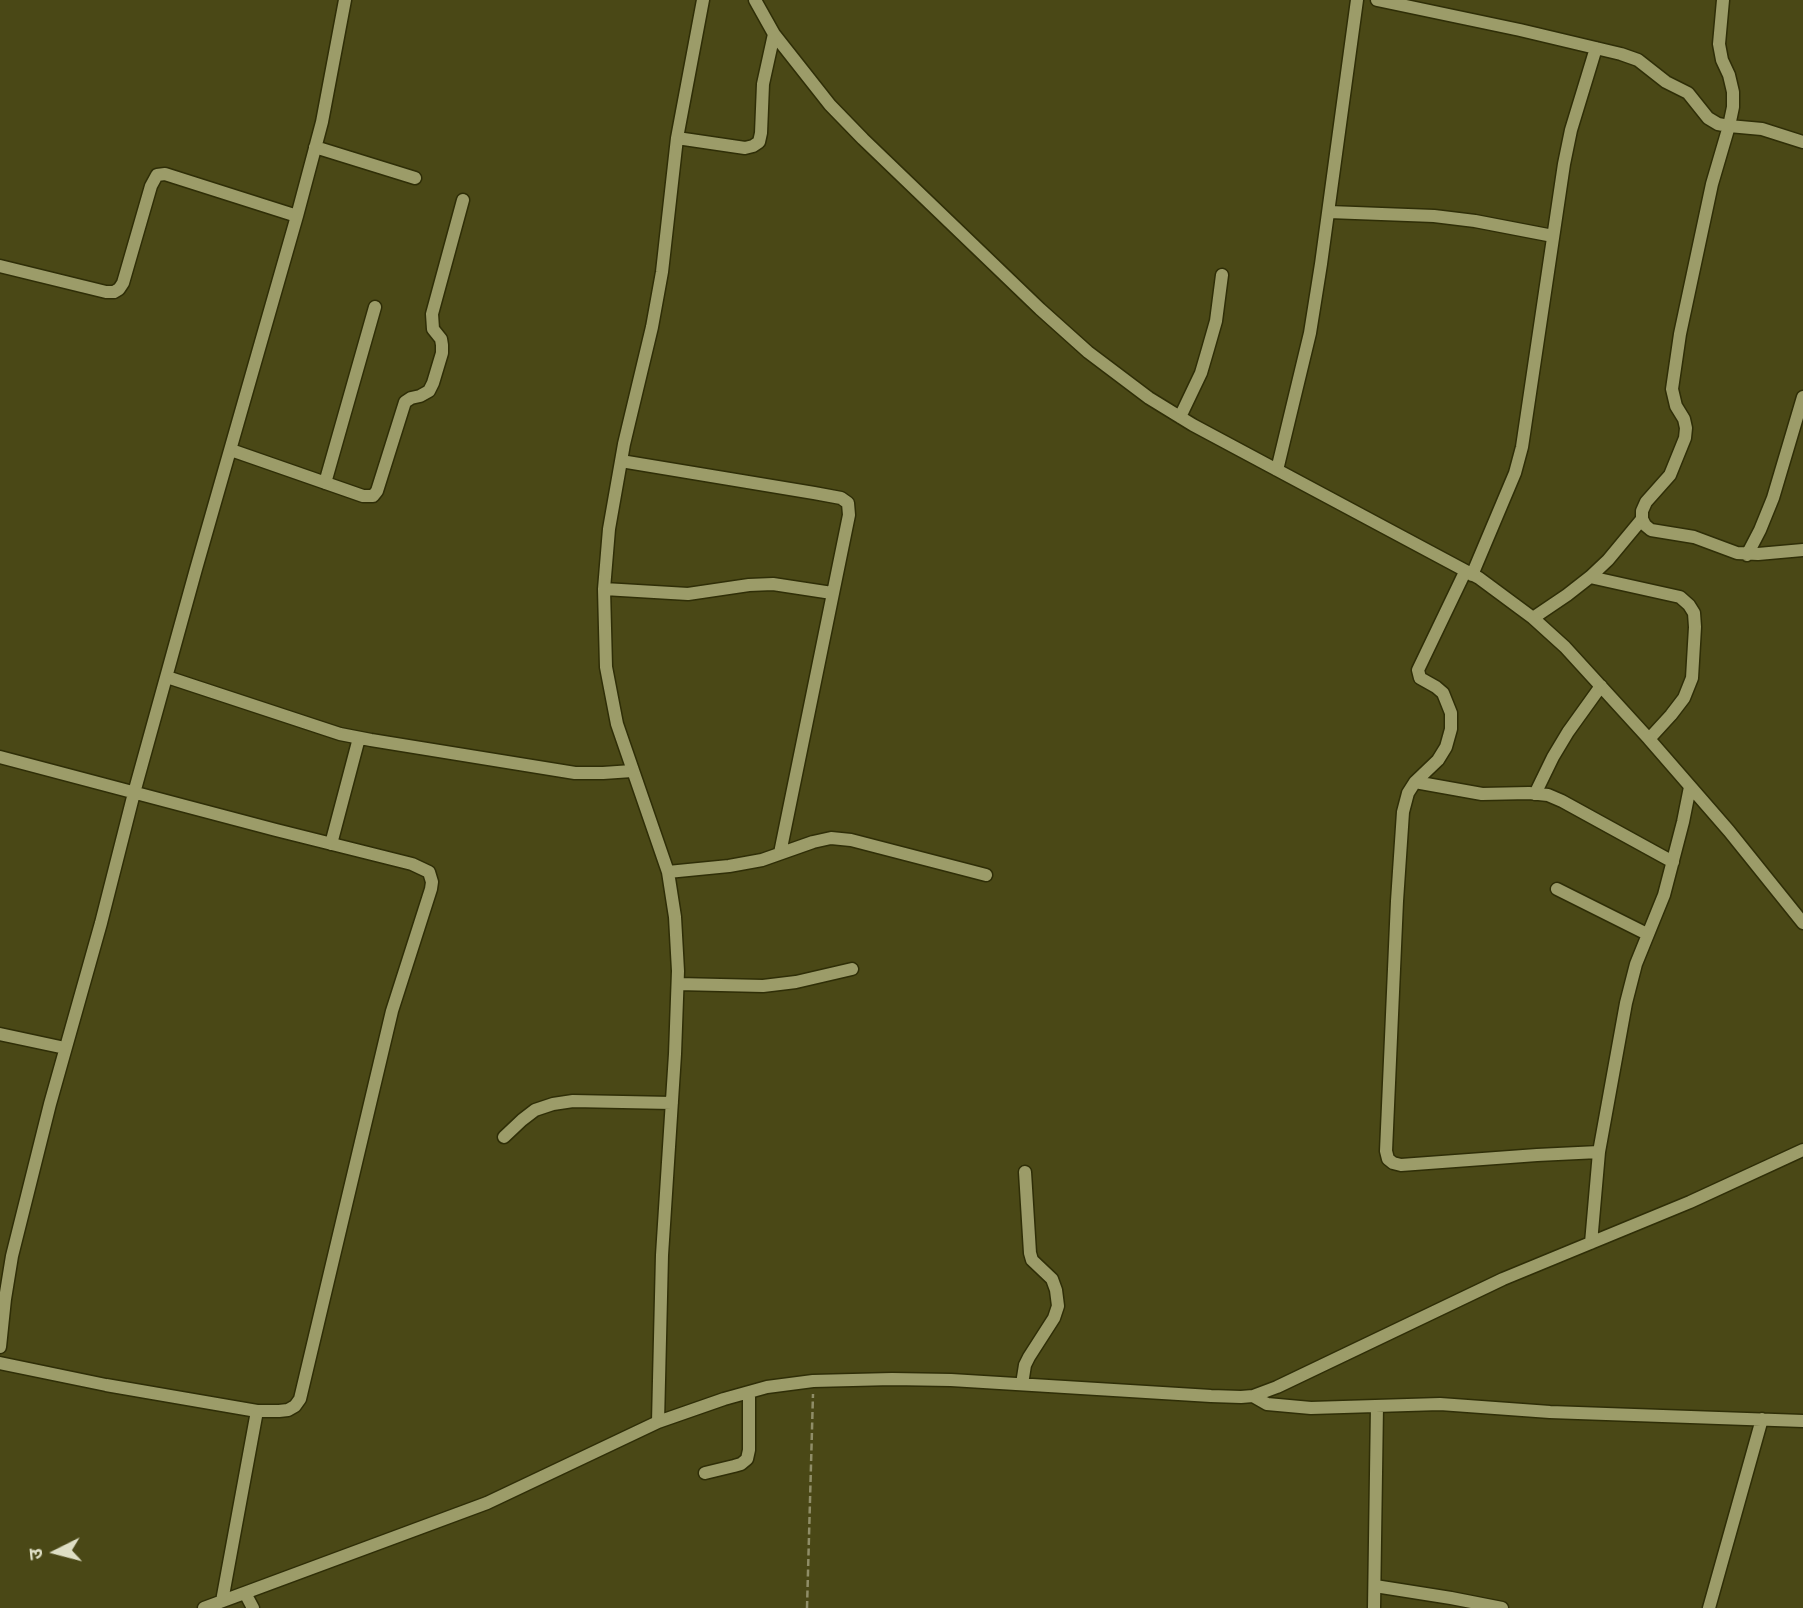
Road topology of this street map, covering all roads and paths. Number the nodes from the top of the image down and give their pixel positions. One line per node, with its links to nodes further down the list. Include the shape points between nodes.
1 (345, 0): 12 (street)
2 (703, 0): 10 (street)
3 (755, 0): 7 (street)
4 (1357, 0): 15 (street)
5 (1377, 0): 8 (street)
6 (1724, 0): 9 (street, via 1719,44 1733,92)
7 (774, 34): 10 (street, via 763,84 759,142 745,148); 22 (street, via 863,139 1072,338)
8 (1596, 48): 9 (street, via 1638,60 1688,93 1708,118); 17 (street, via 1571,130)
9 (1729, 127): 11 (street, via 1762,129); 27 (street, via 1712,184 1672,389 1685,419 1685,438 1670,475 1646,502)
10 (677, 138): 24 (street, via 662,272)
11 (1803, 142)
12 (315, 147): 13 (street); 16 (street)
13 (415, 178)
14 (463, 200): 26 (street, via 432,314 433,329 442,345 433,383 429,391 405,402 373,496)
15 (1329, 212): 17 (street, via 1434,216); 25 (street, via 1310,333)
16 (297, 216): 18 (street, via 157,175 123,283 114,292); 23 (street)
17 (1553, 236): 30 (street, via 1522,447 1515,473)
18 (0, 266)
19 (1222, 275): 22 (street, via 1216,321 1201,373)
20 (375, 307): 26 (street)
21 (1803, 397): 29 (street, via 1773,498)
22 (1180, 417): 25 (street)
23 (231, 450): 26 (street); 35 (street)
24 (621, 461): 32 (street); 33 (street, via 845,500 849,515)
25 (1278, 470): 30 (street)
26 (325, 483)
27 (1642, 519): 29 (street, via 1651,530 1694,537); 31 (street)
28 (1803, 550): 29 (street)
29 (1747, 555)
30 (1469, 573): 34 (street); 41 (street, via 1418,670 1420,678 1443,694 1451,713 1451,729 1438,760)
31 (1590, 577): 34 (street); 38 (street, via 1680,597 1694,613 1692,678 1684,698)
32 (604, 589): 33 (street, via 688,594 773,584); 40 (street, via 606,667)
33 (832, 593): 46 (street)
34 (1532, 618): 36 (street)
35 (167, 677): 37 (street); 43 (street)
36 (1601, 687): 38 (street); 44 (street, via 1567,732)
37 (359, 738): 40 (street, via 556,771); 45 (street)
38 (1649, 739): 42 (street)
39 (0, 757): 43 (street)
40 (632, 771): 48 (street)
41 (1415, 782): 44 (street, via 1482,794); 60 (street, via 1403,812 1388,1159 1401,1165)
42 (1690, 786): 47 (street); 51 (street)
43 (134, 793): 45 (street); 56 (street)
44 (1535, 794): 47 (street, via 1562,801)
45 (331, 844): 70 (street, via 422,867 429,872 432,889 392,1011 300,1399 288,1410)
46 (780, 853): 48 (street, via 729,866); 49 (street, via 831,838 851,840)
47 (1673, 862): 52 (street)
48 (668, 872): 54 (street)
49 (986, 875)
50 (1557, 889): 52 (street)
51 (1803, 923)
52 (1647, 934): 60 (street, via 1626,1003)
53 (852, 969): 54 (street, via 763,986)
54 (678, 984): 57 (street)
55 (0, 1034): 56 (street)
56 (65, 1048): 63 (street, via 12,1256)
57 (672, 1103): 58 (street, via 553,1104 535,1110); 73 (street)
58 (504, 1137)
59 (1803, 1150): 62 (street)
60 (1599, 1152): 62 (street)
61 (1025, 1172): 66 (street, via 1030,1253 1052,1279 1058,1306 1028,1357)
62 (1591, 1243): 68 (street)
63 (0, 1347)
64 (0, 1363): 70 (street)
65 (813, 1381): 66 (street); 67 (street); 80 (path)
66 (1022, 1384): 68 (street)
67 (749, 1392): 73 (street); 74 (street, via 747,1459)
68 (1247, 1397): 69 (street, via 1284,1406)
69 (1377, 1406): 71 (street); 75 (street)
70 (257, 1411): 77 (street)
71 (1762, 1419): 72 (street); 83 (street)
72 (1803, 1421)
73 (658, 1422): 76 (street, via 487,1503)
74 (705, 1473)
75 (1375, 1586): 81 (street); 82 (street)
76 (246, 1593): 77 (street); 79 (street)
77 (222, 1601): 78 (street)
78 (204, 1608)
79 (253, 1608)
80 (807, 1608)
81 (1374, 1608)
82 (1502, 1608)
83 (1709, 1608)

